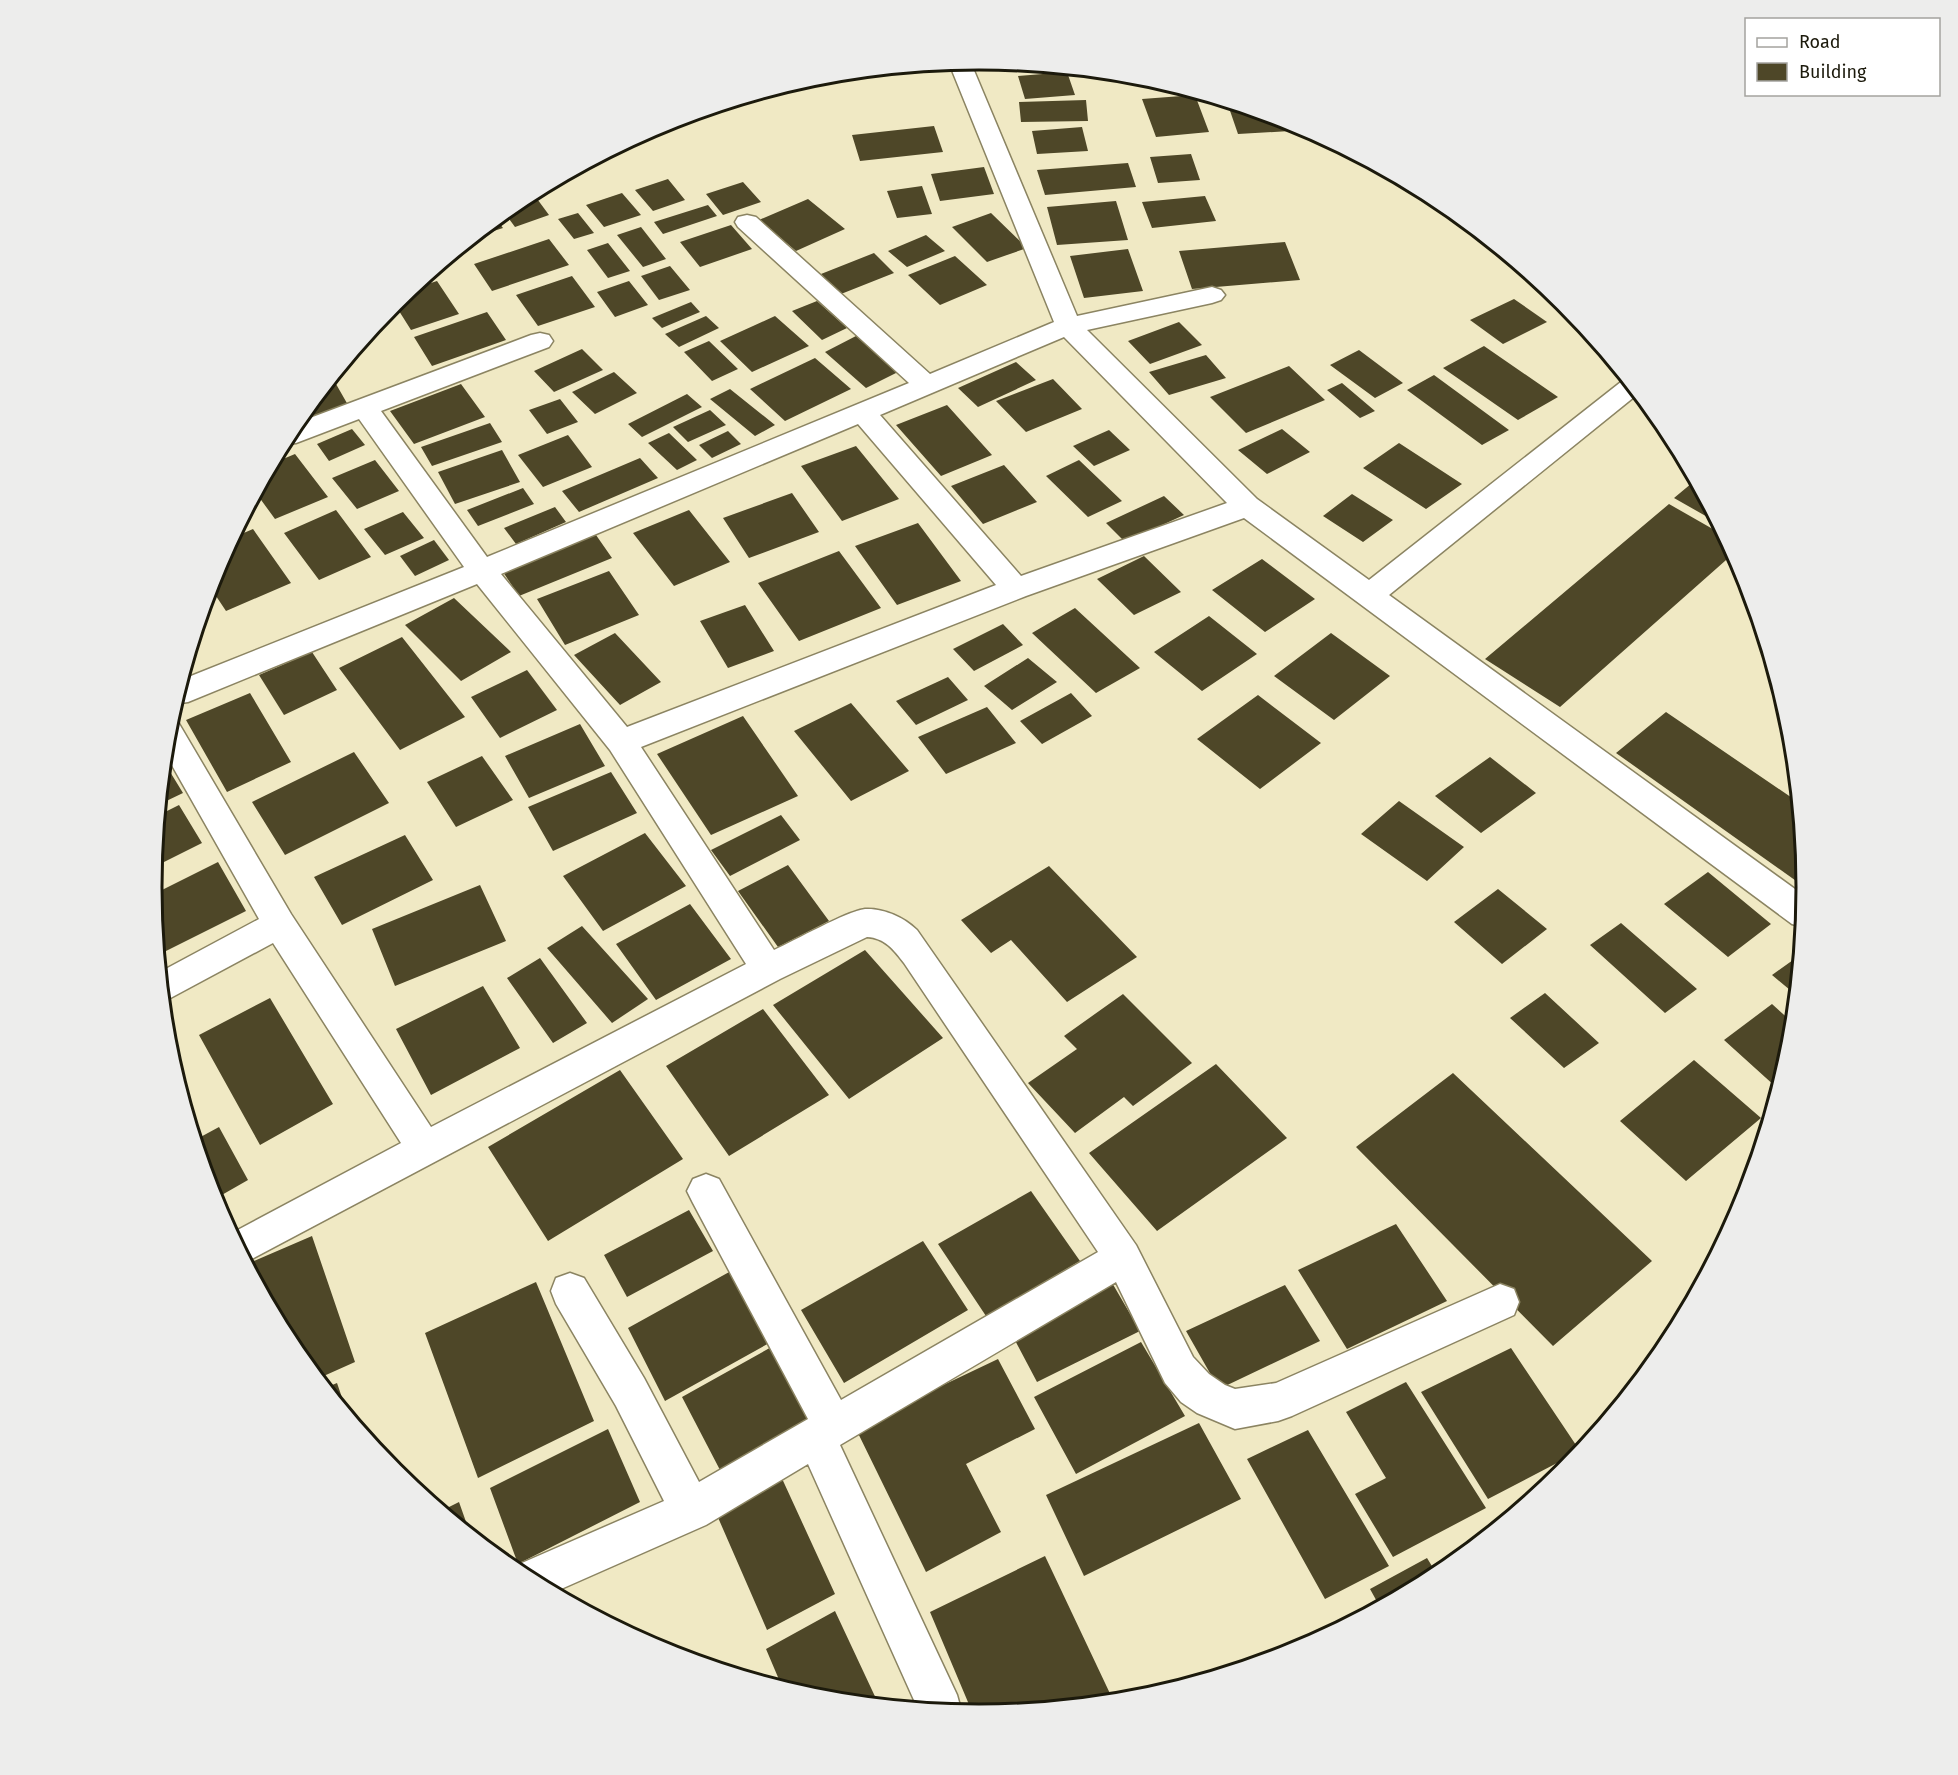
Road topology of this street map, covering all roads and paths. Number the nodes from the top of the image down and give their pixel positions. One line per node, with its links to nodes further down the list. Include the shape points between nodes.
1 (964, 71): 4 (street)
2 (747, 222): 6 (street)
3 (1212, 296): 4 (street)
4 (1068, 326): 6 (street); 11 (street)
5 (540, 341): 8 (street)
6 (927, 385): 9 (street)
7 (1626, 389): 14 (street)
8 (364, 406): 10 (street); 12 (street)
9 (863, 412): 12 (street); 13 (street)
10 (303, 430)
11 (1247, 506): 13 (street); 14 (street)
12 (482, 571): 15 (street); 16 (street)
13 (1016, 590): 16 (street)
14 (1369, 595): 18 (street)
15 (187, 690)
16 (621, 742): 20 (street)
17 (175, 744): 19 (street)
18 (1795, 908)
19 (279, 924): 21 (street); 22 (street)
20 (768, 969): 22 (street); 25 (street, via 864,923 881,923 907,940)
21 (168, 984)
22 (425, 1149): 24 (street)
23 (706, 1191): 28 (street)
24 (245, 1245)
25 (1124, 1257): 27 (street, via 1179,1370 1195,1388 1235,1409 1278,1402); 28 (street)
26 (570, 1291): 29 (street, via 630,1392)
27 (1500, 1302)
28 (825, 1432): 29 (street); 31 (street)
29 (691, 1510): 30 (street)
30 (540, 1576)
31 (938, 1703)

